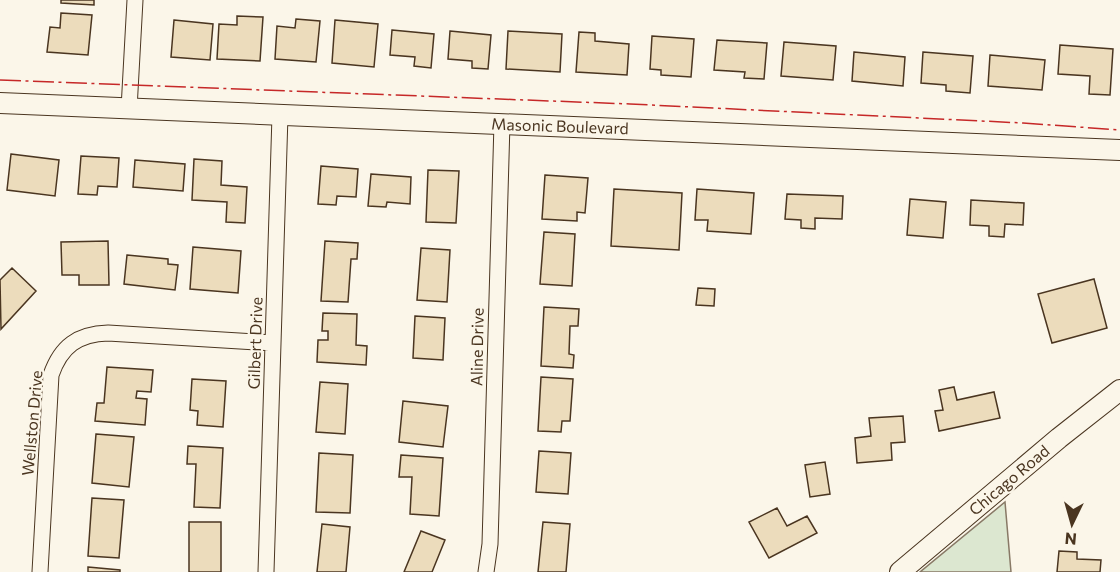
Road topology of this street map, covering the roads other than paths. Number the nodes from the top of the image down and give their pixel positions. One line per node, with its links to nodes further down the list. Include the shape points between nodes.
1 (135, 0): 3 (street)
2 (0, 103): 3 (street, Masonic Boulevard)
3 (129, 109): 4 (street, Masonic Boulevard)
4 (280, 115): 5 (street, Masonic Boulevard); 7 (street, Gilbert Drive)
5 (502, 123): 6 (street, Masonic Boulevard); 11 (street, Aline Drive, via 490,544)
6 (1120, 150)
7 (273, 343): 9 (street, Wellston Drive, via 108,333 93,334 66,347 51,375); 10 (street, Gilbert Drive)
8 (1120, 390): 12 (street, Chicago Road)
9 (40, 572)
10 (266, 572)
11 (486, 572)
12 (900, 572)

